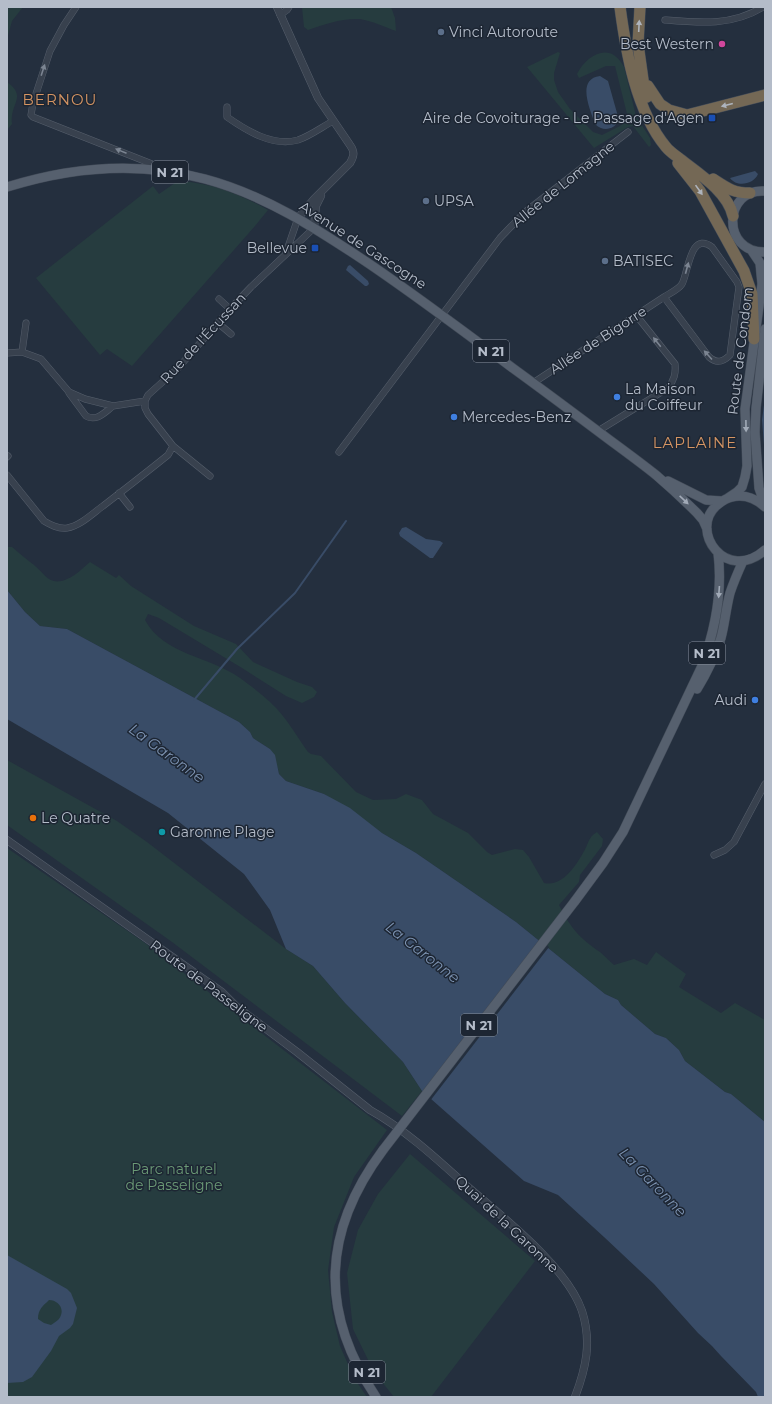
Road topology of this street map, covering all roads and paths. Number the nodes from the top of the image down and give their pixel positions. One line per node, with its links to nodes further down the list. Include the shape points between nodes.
1 (76, 7): 15 (street, one-way to 1, via 152,164 31,115 50,51)
2 (277, 7): 7 (street)
3 (290, 7): 7 (street)
4 (620, 7): 14 (highway, via 637,90 644,110)
5 (640, 7): 9 (highway, one-way to 5, via 638,44)
6 (764, 7): 8 (street, via 751,15 714,23)
7 (280, 15): 12 (street, via 318,98)
8 (666, 20)
9 (642, 72): 10 (highway, one-way to 9, via 687,115 669,110 660,104); 18 (highway, via 644,88 651,107 673,145 684,157 731,191 739,193)
10 (765, 95)
11 (227, 107): 12 (street, via 227,118 258,135 276,141 297,140)
12 (333, 121): 17 (street, via 353,150 354,156)
13 (628, 132): 28 (street, Allée de Lomagne, via 515,221)
14 (666, 148): 19 (highway, via 718,191 729,203); 34 (highway, one-way to 34, via 700,192 744,271 752,294)
15 (153, 169): 16 (main road, Avenue de Gascogne / N 21, via 116,168 64,173); 20 (main road, Avenue de Gascogne / N 21, via 199,177 233,187)
16 (7, 187)
17 (326, 187): 20 (street); 21 (street, via 316,206)
18 (760, 190): 19 (main road, via 739,203)
19 (733, 216): 22 (main road, via 732,224 736,237)
20 (298, 218): 21 (main road, Avenue de Gascogne / N 21); 24 (street, Rue de l'Écussan)
21 (314, 228): 24 (street, Rue de l'Écussan); 28 (main road, Avenue de Gascogne / N 21)
22 (752, 251): 23 (main road); 34 (main road, Route de Condom, via 760,263 762,284)
23 (765, 252)
24 (285, 255): 27 (street, Rue de l'Écussan)
25 (664, 297): 25 (street, Allée de Bigorre, one-way to 25, via 682,284 691,253 695,248 704,244 712,247 739,288 730,354 725,360 719,362 709,358); 29 (street, Allée de Bigorre)
26 (219, 298): 27 (street)
27 (230, 309): 30 (street, Rue de l'Écussan)
28 (443, 315): 37 (main road, Avenue de Gascogne / N 21); 43 (street, Allée de Lomagne)
29 (636, 315): 37 (street, Allée de Bigorre); 41 (street, one-way to 29, via 668,388 673,381 675,364)
30 (218, 323): 33 (street); 39 (street, Rue de l'Écussan, via 178,368 148,394)
31 (26, 324): 35 (street)
32 (765, 329): 49 (main road, Route de Condom, via 755,432 759,488)
33 (231, 334)
34 (754, 339): 48 (main road, Route de Condom, one-way to 48, via 745,409 747,466 742,487)
35 (22, 352): 36 (street); 38 (street, via 44,361)
36 (7, 353)
37 (533, 383): 41 (main road, Avenue de Gascogne / N 21)
38 (68, 392): 40 (street); 40 (street, via 90,418 97,418)
39 (145, 401): 40 (street); 42 (street, via 148,414)
40 (113, 406)
41 (598, 432): 45 (main road, Avenue de Gascogne / N 21)
42 (173, 446): 46 (street); 47 (street, via 168,455)
43 (339, 452)
44 (7, 475): 47 (street, via 44,521 59,528 76,525)
45 (656, 475): 48 (main road, Avenue de Gascogne / N 21, via 706,500); 51 (main road, Avenue de Gascogne / N 21, one-way to 51, via 697,513)
46 (210, 476)
47 (120, 493): 50 (street)
48 (725, 499): 49 (main road, Avenue de Gascogne, via 739,495 759,501); 51 (main road, Route de Condom, via 714,508)
49 (765, 506)
50 (130, 507)
51 (707, 529): 53 (main road, Avenue de Gascogne, via 708,538)
52 (765, 550): 54 (main road, via 758,556)
53 (718, 553): 54 (main road, via 734,561); 58 (main road, N 21, one-way to 58, via 720,572 717,612 702,666 623,832)
54 (743, 561): 58 (main road, N 21, via 730,594 721,637 708,671 689,704 627,832)
55 (765, 784): 57 (street, via 734,842)
56 (7, 840): 59 (street, Route de Passeligne, via 222,992 237,1007 370,1110)
57 (714, 855)
58 (577, 902): 60 (main road, N 21, bridge)
59 (408, 1136): 63 (street, Quai de la Garonne, via 515,1228 568,1285 581,1310 587,1330 583,1375)
60 (385, 1151): 61 (main road, N 21, via 362,1180 346,1214 339,1240 336,1269 336,1294 344,1335 354,1360); 62 (main road, N 21, via 348,1219 339,1274 340,1299 347,1332 358,1358)
61 (376, 1397)
62 (384, 1397)
63 (575, 1397)

